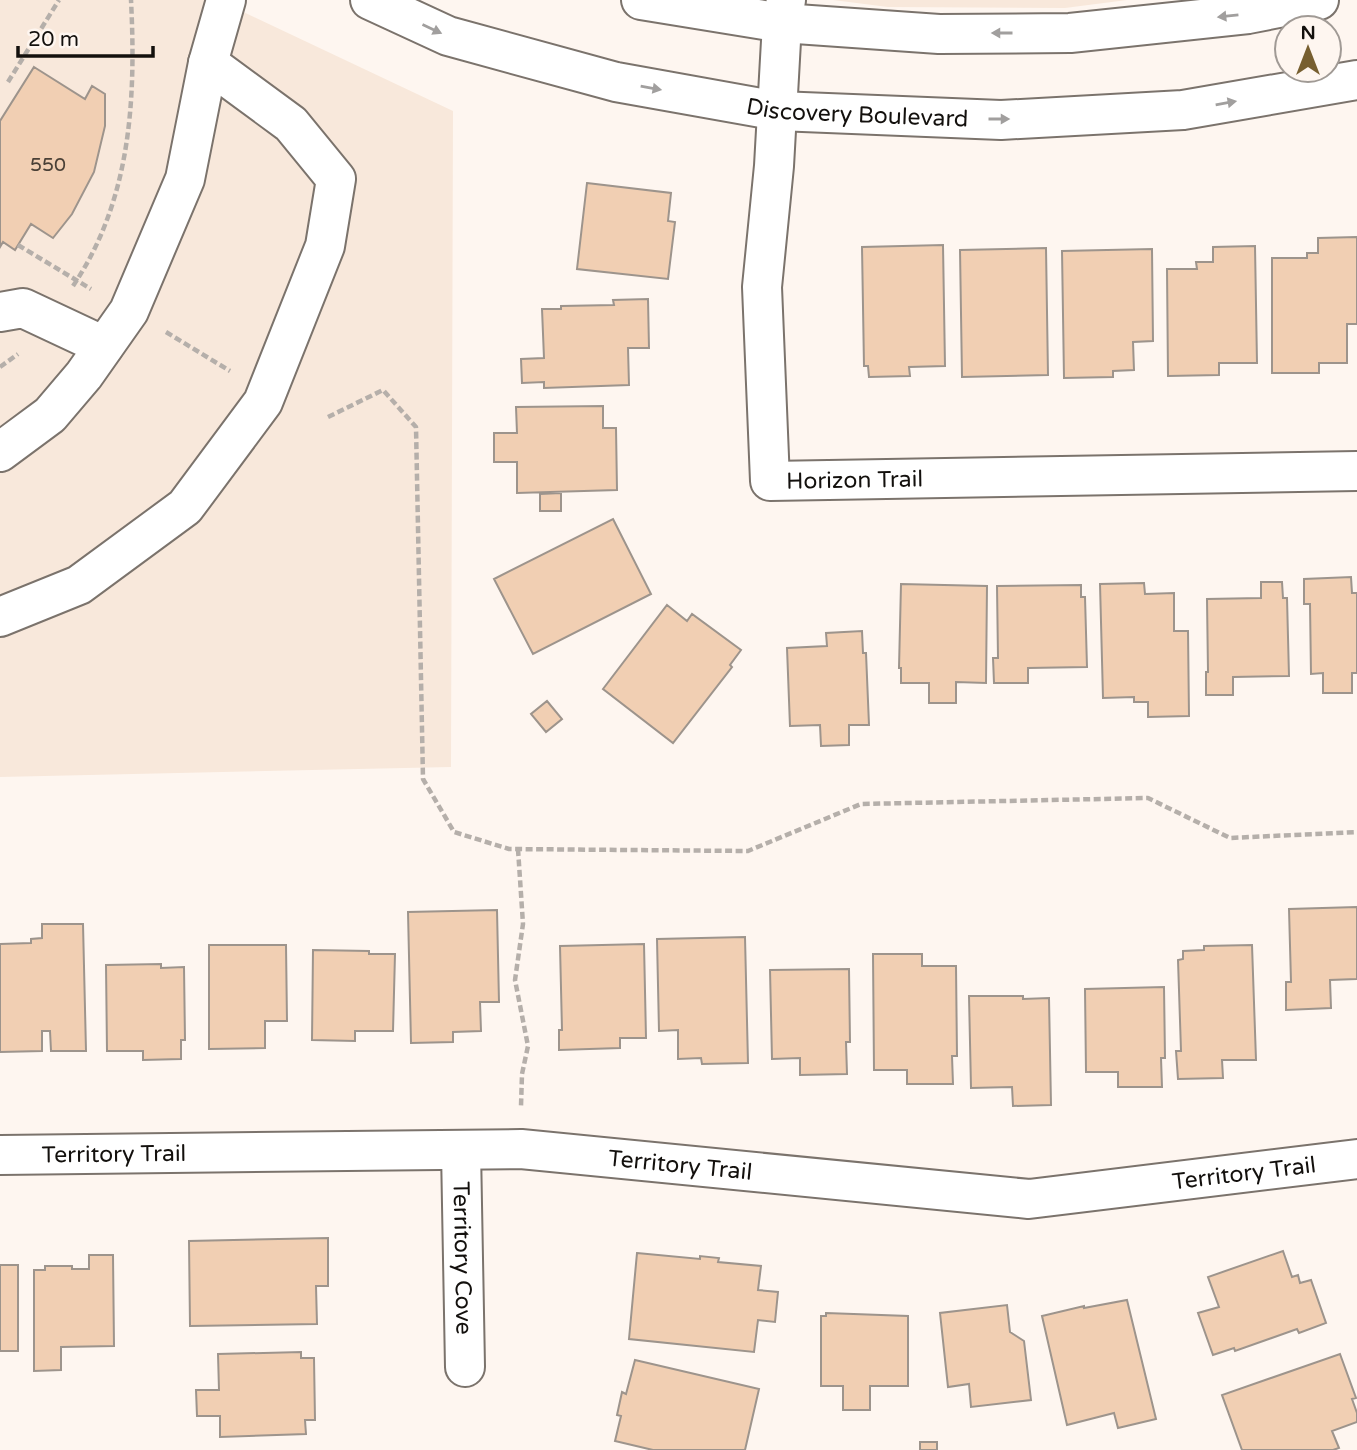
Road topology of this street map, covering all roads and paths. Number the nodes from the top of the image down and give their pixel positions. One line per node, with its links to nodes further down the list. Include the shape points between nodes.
1 (59, 0): 10 (path)
2 (131, 0): 13 (path, via 132,108 124,159 113,206)
3 (226, 0): 8 (street)
4 (370, 0): 11 (street, Discovery Boulevard, one-way to 11, via 448,36 616,82)
5 (641, 0): 7 (street)
6 (1319, 0): 7 (street, one-way to 7, via 1248,14 1070,33 939,34)
7 (784, 12): 11 (street, Horizon Trail)
8 (208, 63): 18 (street, via 185,179 129,311); 23 (street, via 291,124 336,179 325,246 263,402 185,507 79,585)
9 (1357, 80): 11 (street, Discovery Boulevard, one-way to 9, via 1001,120 1183,110)
10 (8, 82)
11 (778, 111): 22 (street, Horizon Trail, via 762,287 770,481)
12 (18, 245): 13 (path)
13 (77, 280): 14 (path); 15 (path)
14 (71, 288)
15 (95, 291)
16 (0, 312): 18 (street, via 23,308)
17 (165, 332): 19 (path)
18 (104, 346): 21 (street, via 50,415)
19 (236, 375)
20 (328, 417): 25 (path, via 383,390 416,427 423,779 454,832)
21 (0, 452)
22 (1357, 471)
23 (0, 617)
24 (1357, 832): 25 (path, via 1230,838 1148,798 861,804 748,851)
25 (518, 849): 26 (path, via 523,924 515,980 528,1046 522,1074)
26 (521, 1149): 27 (street, Territory Trail); 29 (street, Territory Trail, via 1029,1199)
27 (461, 1150): 28 (street, Territory Trail); 30 (street, Territory Cove)
28 (0, 1154)
29 (1357, 1160)
30 (465, 1367)

